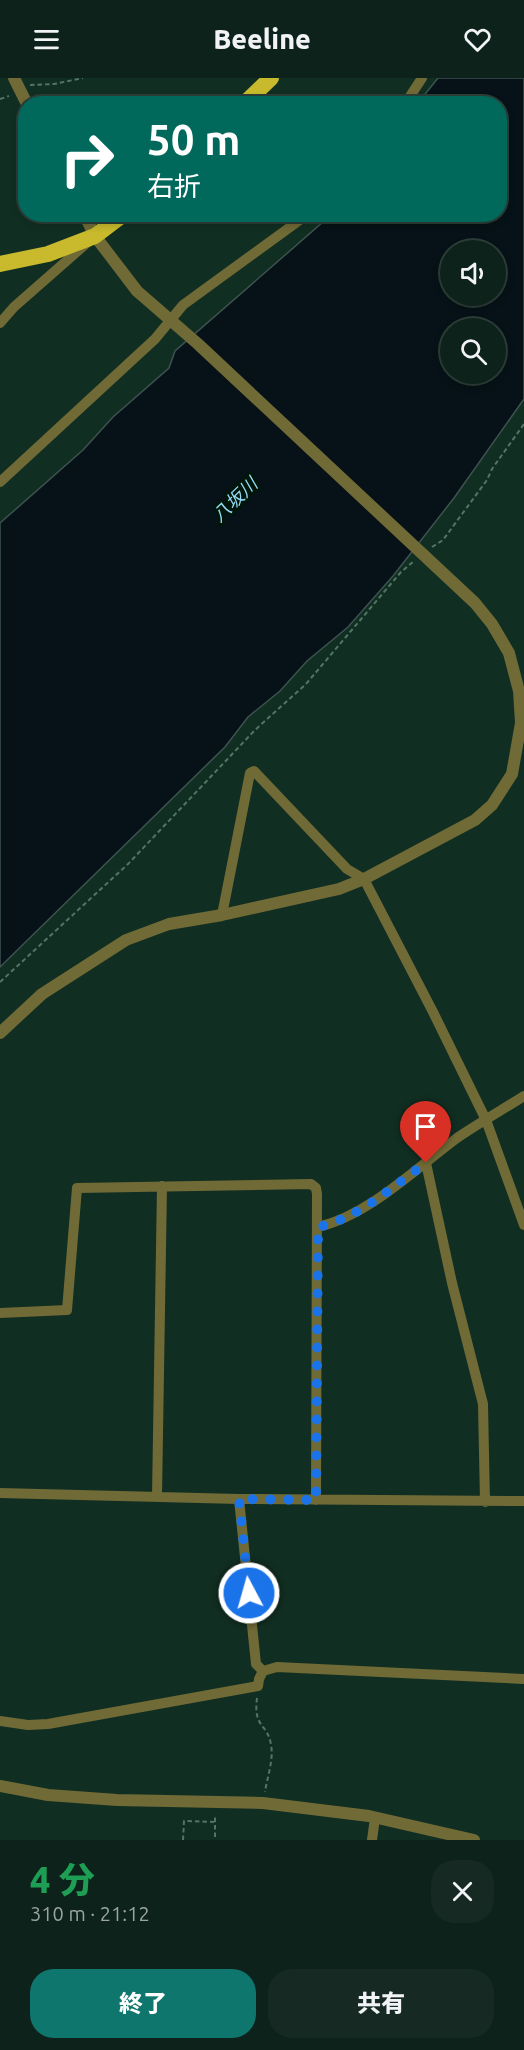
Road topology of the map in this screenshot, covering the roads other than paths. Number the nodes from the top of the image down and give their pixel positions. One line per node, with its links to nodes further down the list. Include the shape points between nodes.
1 (14, 78): 4 (street)
2 (271, 78): 5 (highway)
3 (422, 78): 6 (street)
4 (23, 96)
5 (252, 96)
6 (410, 96)
7 (88, 222): 10 (street)
8 (113, 222): 10 (highway)
9 (297, 222): 12 (street, via 183,304)
10 (95, 236): 11 (highway, via 48,254); 12 (street, via 137,291); 13 (street)
11 (0, 264)
12 (171, 320): 14 (street); 15 (street, via 475,603 492,624 508,653 519,691)
13 (0, 323)
14 (0, 483)
15 (518, 776): 16 (street, via 475,820)
16 (364, 879): 17 (street, via 339,889); 17 (street, via 347,869 254,771 250,773); 20 (street)
17 (222, 915): 18 (street, via 169,924 126,940 42,994)
18 (0, 1033)
19 (524, 1096): 20 (street)
20 (486, 1120): 21 (street); 23 (street)
21 (426, 1163): 24 (street, via 366,1206); 31 (street, via 483,1404)
22 (162, 1186): 24 (street, via 311,1184 317,1194); 25 (street, via 77,1188 67,1310); 27 (street)
23 (524, 1225)
24 (318, 1227): 29 (street)
25 (0, 1313)
26 (0, 1493): 27 (street)
27 (157, 1496): 28 (street)
28 (239, 1499): 29 (street); 32 (street, via 256,1664)
29 (316, 1500): 31 (street)
30 (524, 1501): 31 (street)
31 (485, 1502)
32 (264, 1671): 33 (street, via 277,1667); 34 (street, via 258,1686 48,1724)
33 (524, 1679)
34 (0, 1721)
35 (0, 1786): 36 (street, via 71,1797 263,1803)
36 (375, 1818): 37 (street); 38 (street)
37 (372, 1840)
38 (474, 1840)

